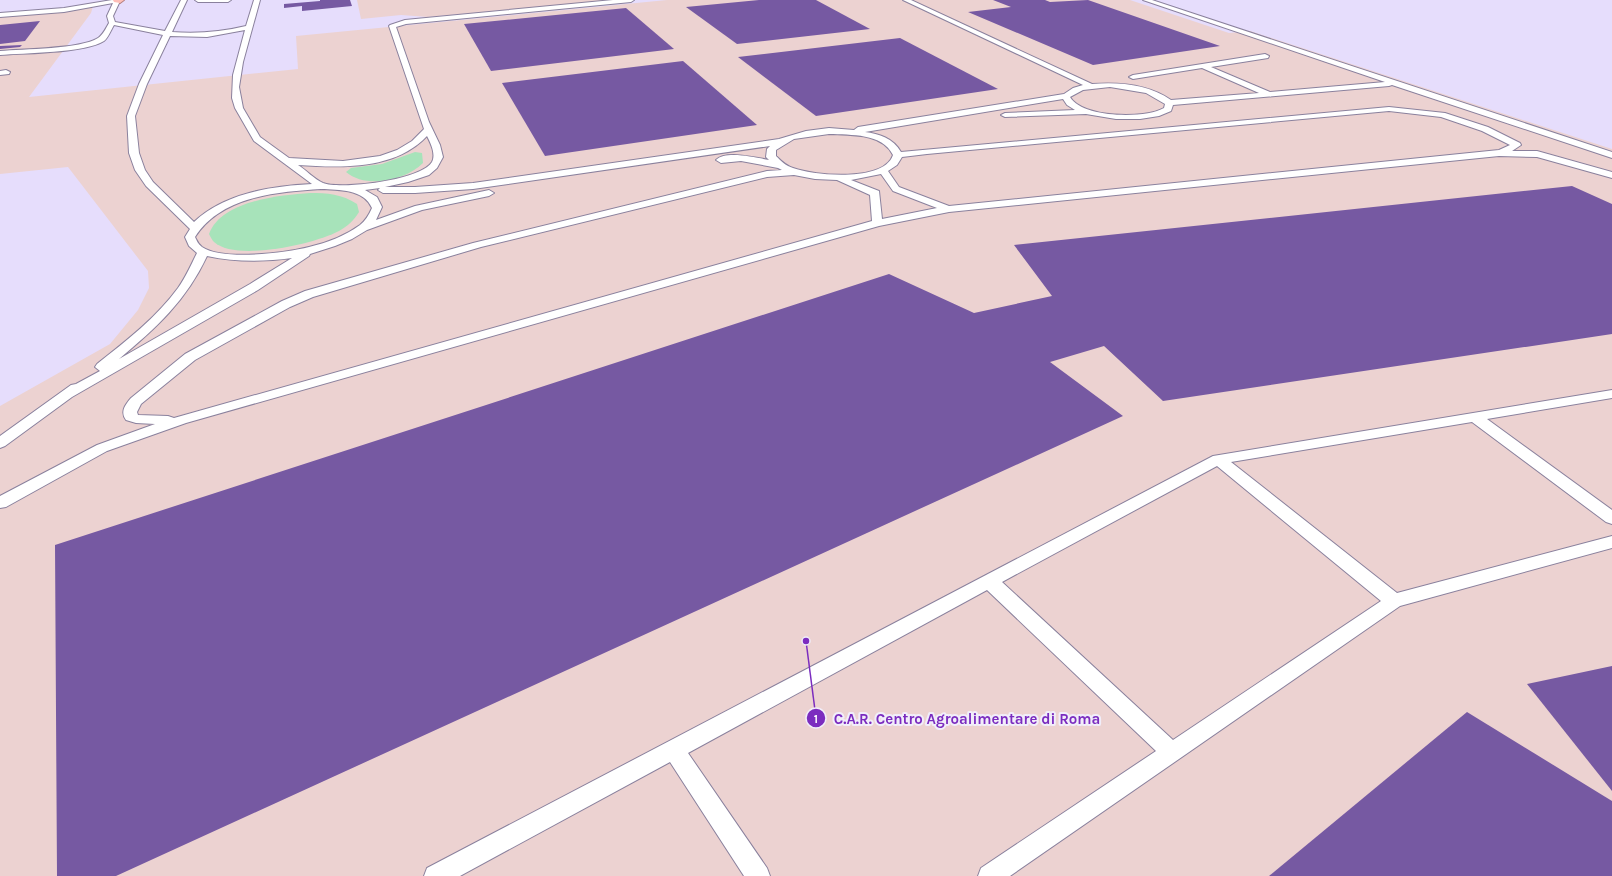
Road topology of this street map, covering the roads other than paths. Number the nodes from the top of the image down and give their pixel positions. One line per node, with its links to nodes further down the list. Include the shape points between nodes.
1 (118, 0): 10 (lane, via 71,9); 12 (lane, via 108,14)
2 (184, 0): 14 (lane)
3 (198, 0): 4 (lane)
4 (228, 0)
5 (257, 0): 13 (lane)
6 (631, 0): 25 (lane, via 405,22 392,26)
7 (906, 0): 20 (lane)
8 (1146, 0): 19 (lane)
9 (91, 13): 11 (lane)
10 (0, 15)
11 (0, 19)
12 (112, 23): 14 (lane); 15 (lane, via 103,38 93,43)
13 (250, 27): 14 (lane, via 208,35); 34 (lane, via 237,74 236,99 250,130 257,139)
14 (168, 33): 44 (lane, via 143,84 131,116 134,153 140,170 149,184)
15 (0, 53)
16 (1265, 56): 17 (lane)
17 (1202, 66): 18 (lane); 21 (lane)
18 (1133, 77)
19 (1395, 83): 21 (lane); 33 (lane)
20 (1091, 86): 22 (lane, via 1075,90); 23 (lane, via 1147,91)
21 (1270, 95): 23 (lane)
22 (1066, 96): 24 (lane, via 1072,105); 27 (lane)
23 (1169, 103): 24 (lane, via 1165,111 1148,116 1131,118)
24 (1094, 113): 26 (lane, via 1012,114 923,126)
25 (428, 130): 34 (lane, via 416,143 404,150 368,161 344,164); 41 (lane, via 438,153 436,162 428,172 396,182)
26 (910, 131)
27 (849, 132): 29 (lane); 30 (lane, via 809,132)
28 (896, 135): 29 (lane)
29 (883, 139): 32 (lane, via 891,144)
30 (779, 142): 35 (lane, via 772,150 772,157); 41 (lane, via 451,188 396,191)
31 (1498, 153): 32 (lane, via 1516,144 1485,129 1442,115 1389,109); 38 (lane, via 1537,154); 42 (lane)
32 (898, 155): 36 (lane, via 894,163)
33 (1612, 155)
34 (286, 161): 40 (lane)
35 (779, 165): 37 (lane); 45 (lane, via 741,158 677,164 451,200 412,210)
36 (883, 170): 39 (lane); 42 (lane, via 896,189)
37 (793, 172): 39 (lane); 51 (lane, via 767,174 478,245 299,298 190,357 136,401 130,412 131,417 136,419)
38 (1612, 175)
39 (836, 178): 43 (lane, via 875,193)
40 (321, 186): 41 (lane); 44 (lane, via 270,192 245,198 222,207 205,217)
41 (348, 188): 45 (lane, via 363,193 373,200 377,208 374,217)
42 (949, 209): 43 (lane)
43 (877, 223): 51 (lane)
44 (194, 228): 47 (lane, via 190,237 193,245)
45 (363, 228): 46 (lane, via 342,240)
46 (313, 250): 47 (lane, via 250,259); 48 (lane)
47 (203, 252): 48 (lane, via 191,277 169,307 148,329)
48 (69, 394): 52 (lane)
49 (1612, 394): 50 (lane)
50 (1474, 416): 53 (lane); 55 (lane)
51 (181, 420): 54 (lane, via 102,448)
52 (0, 443)
53 (1218, 459): 57 (lane); 58 (lane)
54 (0, 504)
55 (1612, 518)
56 (1612, 542): 58 (lane)
57 (989, 581): 59 (lane); 60 (lane)
58 (1394, 601): 60 (lane)
59 (673, 749): 61 (lane); 62 (lane)
60 (1172, 752): 63 (lane)
61 (436, 876)
62 (758, 876)
63 (990, 876)

